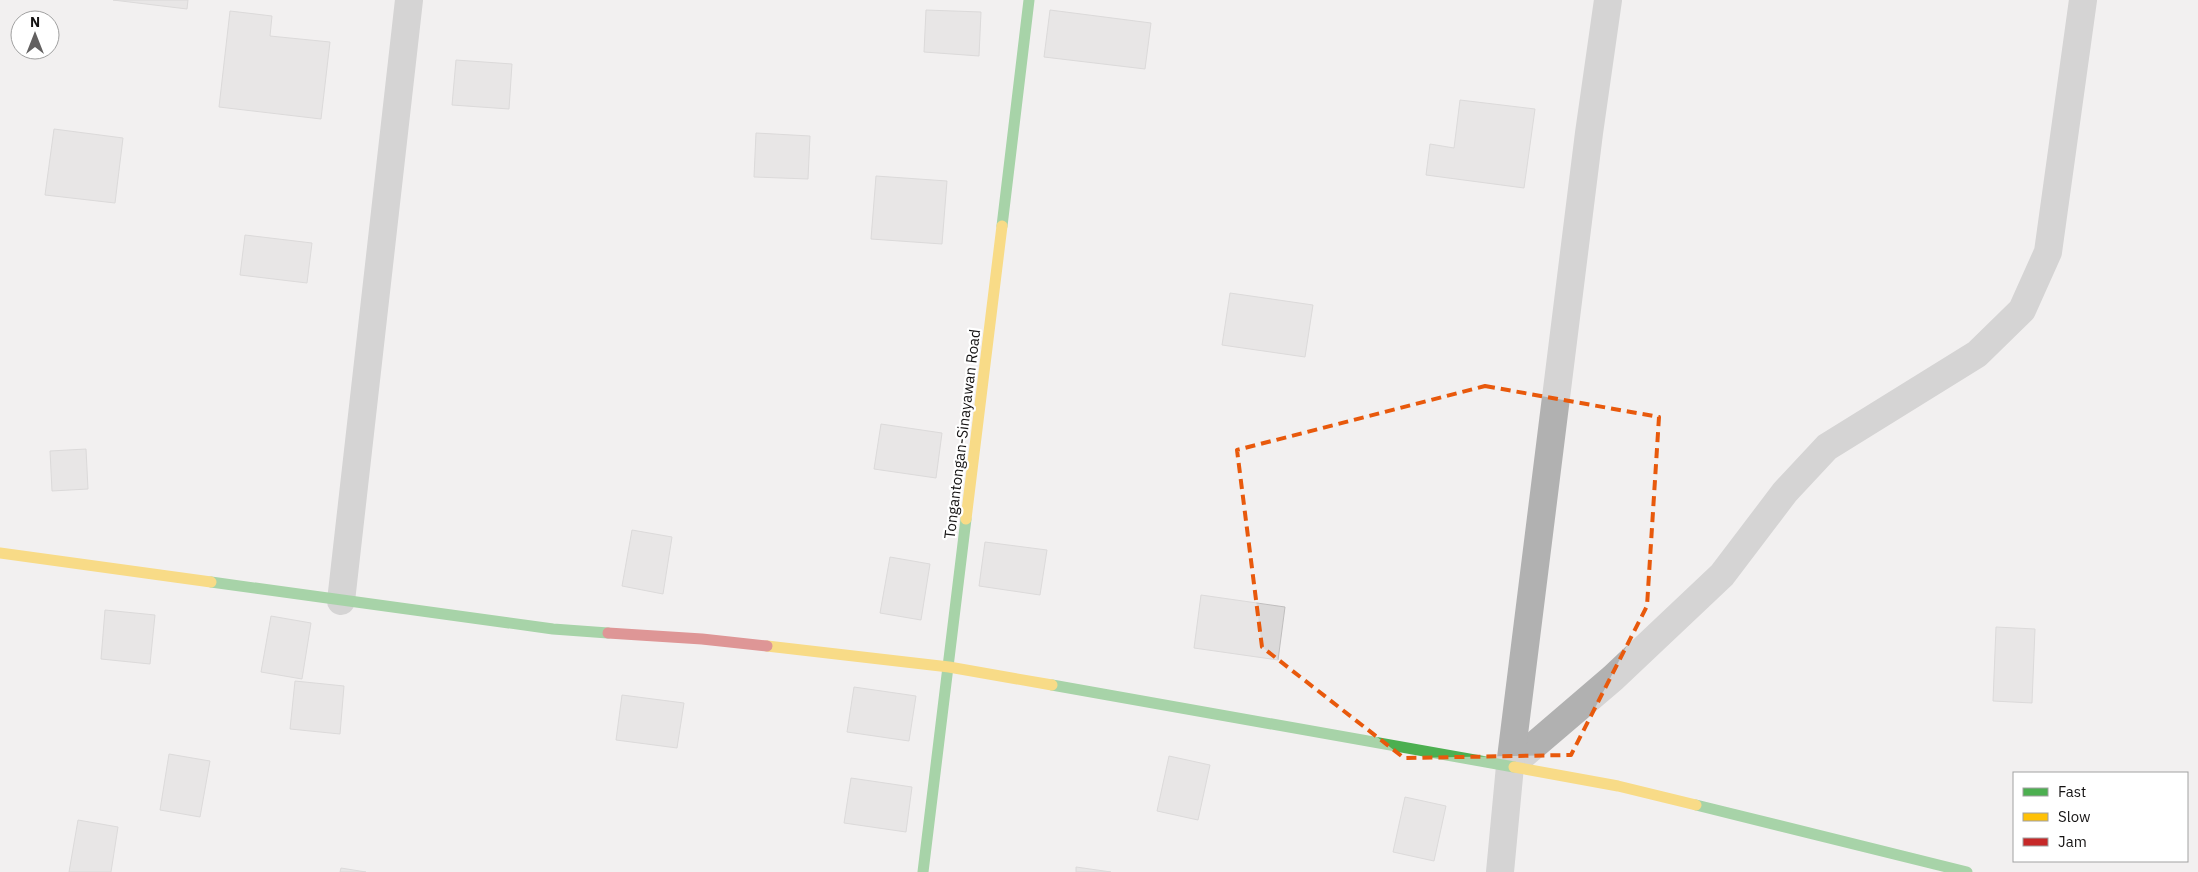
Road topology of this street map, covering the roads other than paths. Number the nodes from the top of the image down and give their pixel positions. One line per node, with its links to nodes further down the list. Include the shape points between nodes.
1 (409, 0): 6 (street)
2 (1029, 0): 7 (street, Tongantongan-Sinayawan Road)
3 (1608, 0): 8 (street)
4 (2083, 0): 8 (street, via 2048,252 2022,310 1977,354 1827,447 1785,492 1722,575 1613,678)
5 (0, 553): 6 (street)
6 (341, 601): 7 (street, via 553,629 702,639)
7 (949, 667): 8 (street); 9 (street, Tongantongan-Sinayawan Road)
8 (1510, 766): 10 (street); 11 (street, via 1618,786)
9 (923, 872)
10 (1500, 872)
11 (1966, 872)

